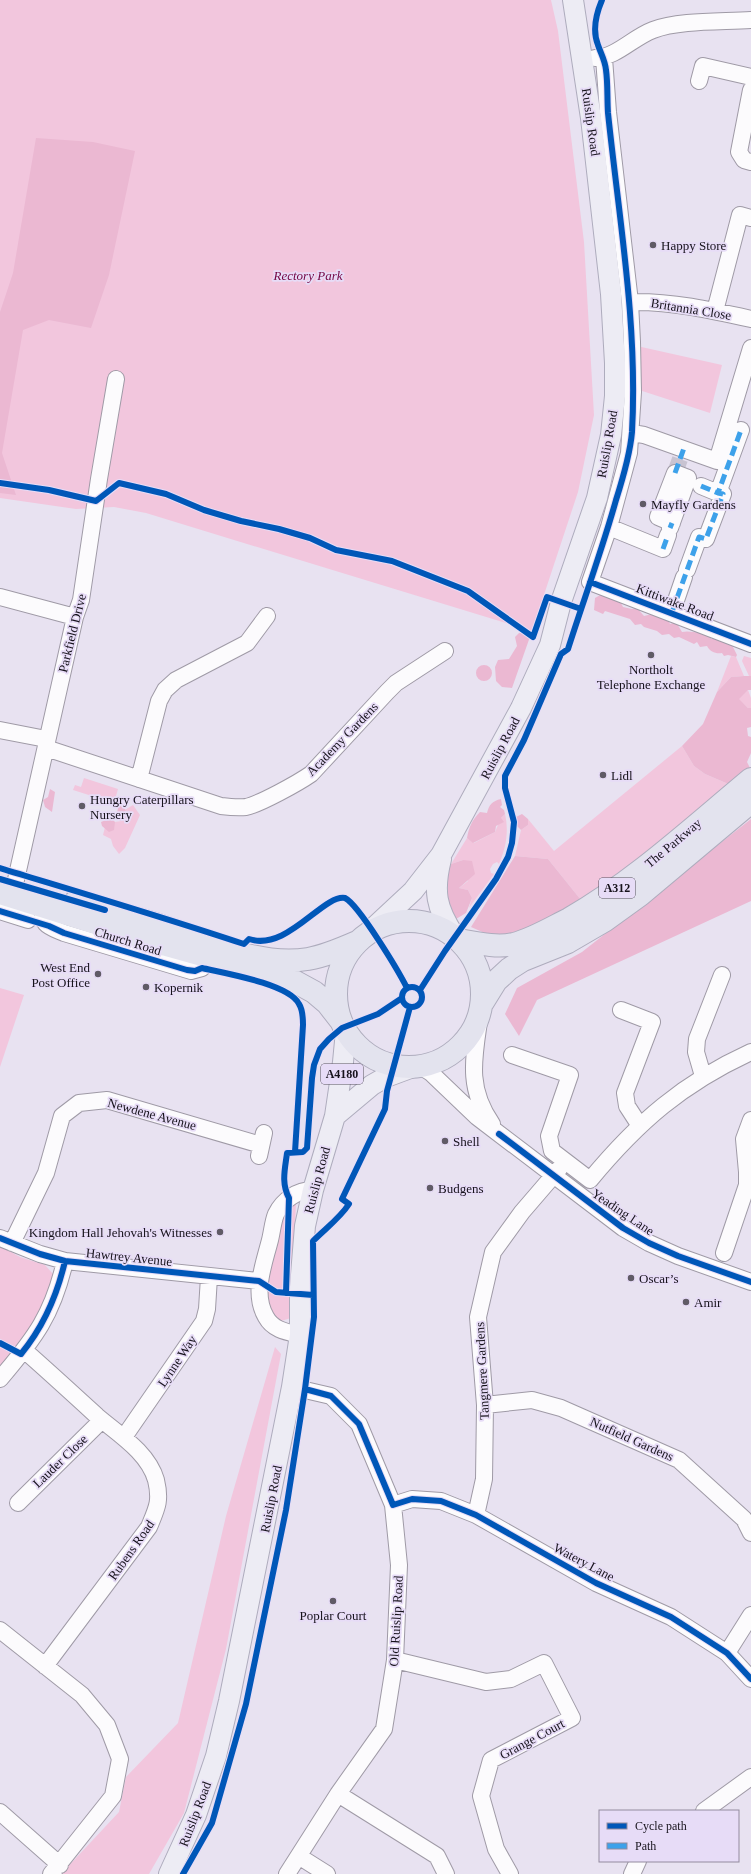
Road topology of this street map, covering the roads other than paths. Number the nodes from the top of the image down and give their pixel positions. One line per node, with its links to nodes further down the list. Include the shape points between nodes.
1 (573, 0): 3 (main road, Ruislip Road)
2 (751, 20): 4 (street, via 669,26 652,30)
3 (582, 58): 4 (street); 20 (main road, Ruislip Road, via 612,294 615,396)
4 (604, 58): 10 (street)
5 (751, 77): 6 (street, via 703,66)
6 (699, 81)
7 (751, 90): 8 (street, via 739,152 744,160)
8 (751, 162)
9 (751, 218): 11 (street, via 740,216)
10 (630, 302): 11 (street, Britannia Close, via 657,302); 16 (street)
11 (715, 311): 12 (street, Britannia Close)
12 (751, 319)
13 (751, 348): 17 (street, via 717,461)
14 (116, 379): 24 (street, Parkfield Drive, via 98,479 81,600)
15 (741, 430): 19 (street)
16 (632, 433): 17 (street, via 644,435); 20 (street, via 629,453)
17 (678, 463): 21 (street, via 658,517 668,533)
18 (701, 486): 19 (street)
19 (718, 493): 23 (street, via 723,494 706,540 699,537)
20 (606, 502): 21 (street); 33 (main road, Ruislip Road, via 561,602 548,650 521,708)
21 (609, 527): 23 (street, Kittiwake Road, via 590,582)
22 (0, 597): 24 (street)
23 (672, 612): 26 (street, Kittiwake Road)
24 (74, 616): 29 (street, Parkfield Drive)
25 (267, 616): 30 (street, via 247,643 176,680 165,690 159,701)
26 (751, 644)
27 (445, 651): 30 (street, Academy Gardens, via 396,683 311,774 248,806 221,806)
28 (0, 730): 29 (street, Academy Gardens)
29 (46, 744): 30 (street, Academy Gardens); 34 (street, Parkfield Drive)
30 (139, 779)
31 (751, 779): 38 (highway, The Parkway / A312, via 632,878 596,903 546,931 513,944 488,944)
32 (751, 802): 40 (highway, The Parkway / A312, via 640,895 604,921 568,942 523,960 509,969 496,981)
33 (442, 855): 37 (main road, Ruislip Road, via 413,891); 38 (main road, Ruislip Road, via 436,893 441,913)
34 (5, 885): 36 (highway, Church Road / A312); 37 (highway, Church Road / A312, via 159,925 236,952 269,959 307,959 332,953)
35 (0, 911): 36 (street, Church Road)
36 (36, 913): 42 (highway, Church Road / A312, via 292,980 314,992 327,1003)
37 (363, 937): 38 (highway, A312, via 387,923 406,920 440,927); 42 (highway, A312, via 346,955 339,971 337,1007)
38 (457, 938): 40 (highway, A312, via 475,960 479,970 483,988)
39 (722, 975): 46 (street, via 697,1039 696,1052)
40 (481, 1008): 45 (highway, A312, via 471,1034 458,1049 441,1060); 50 (street, Yeading Lane, via 473,1061 474,1086 483,1112)
41 (621, 1010): 49 (street, via 652,1022 625,1092 627,1106)
42 (344, 1027): 45 (highway, A312, via 363,1050 379,1060 396,1066); 47 (main road, A4180, via 343,1062)
43 (751, 1052): 46 (street)
44 (512, 1055): 52 (street, via 570,1075 549,1136 552,1151)
45 (416, 1067): 47 (main road, A4180, via 386,1077 372,1085); 50 (street, Yeading Lane, via 431,1074)
46 (703, 1076): 49 (street, via 671,1098)
47 (335, 1116): 54 (main road, Ruislip Road / A4180)
48 (751, 1120): 56 (street, via 744,1139 747,1185)
49 (640, 1126): 52 (street, via 590,1180)
50 (499, 1134): 53 (street, Yeading Lane)
51 (261, 1145): 55 (street, Newdene Avenue, via 107,1100 79,1103 62,1116 46,1173)
52 (565, 1161): 53 (street, Tangmere Gardens)
53 (554, 1177): 60 (street, Yeading Lane, via 623,1228 649,1243); 65 (street, Tangmere Gardens, via 522,1212 492,1252 478,1317)
54 (313, 1190): 59 (street, via 299,1192 289,1198 276,1214); 61 (main road, Ruislip Road / A4180, via 302,1254)
55 (6, 1241): 57 (street, Hawtrey Avenue)
56 (724, 1253)
57 (65, 1261): 58 (street, Hawtrey Avenue); 62 (street, via 51,1308)
58 (209, 1277): 59 (street, Hawtrey Avenue); 67 (street, Lynne Way, via 204,1321)
59 (259, 1281): 61 (street, via 260,1301 266,1318 278,1329)
60 (751, 1282)
61 (300, 1335): 64 (main road, Ruislip Road / A4180)
62 (24, 1350): 63 (street); 66 (street, Rubens Road)
63 (0, 1379)
64 (292, 1387): 69 (street, Old Ruislip Road, via 331,1396 359,1424); 85 (main road, Ruislip Road / A4180, via 216,1756 196,1815)
65 (485, 1405): 70 (street, Tangmere Gardens, via 484,1479); 71 (street, Nutfield Gardens, via 532,1400 561,1408 679,1460 744,1519)
66 (102, 1420): 67 (street, Rubens Road); 68 (street, Lauder Close)
67 (124, 1437): 76 (street, Rubens Road, via 142,1455 156,1479 159,1503 149,1527)
68 (18, 1503)
69 (393, 1505): 70 (street, Watery Lane, via 412,1499 441,1501); 75 (street, Old Ruislip Road, via 399,1565)
70 (476, 1515): 74 (street, Watery Lane, via 596,1583 671,1617)
71 (751, 1532)
72 (751, 1615): 74 (street)
73 (0, 1630): 76 (street)
74 (727, 1653): 77 (street, Watery Lane)
75 (395, 1660): 79 (street, Old Ruislip Road, via 384,1729); 89 (street, Grange Court, via 486,1682 511,1679 544,1663 572,1718 491,1760 481,1796 496,1849)
76 (45, 1666): 84 (street, via 82,1696 107,1725 120,1759 113,1796)
77 (751, 1678)
78 (751, 1777): 80 (street)
79 (338, 1794): 82 (street, Old Ruislip Road); 88 (street, via 437,1856)
80 (705, 1810)
81 (0, 1812): 84 (street)
82 (300, 1857): 86 (street, Old Ruislip Road); 87 (street)
83 (638, 1862): 90 (street)
84 (55, 1869)
85 (169, 1874)
86 (287, 1874)
87 (327, 1874)
88 (446, 1874)
89 (510, 1874)
90 (632, 1874)

